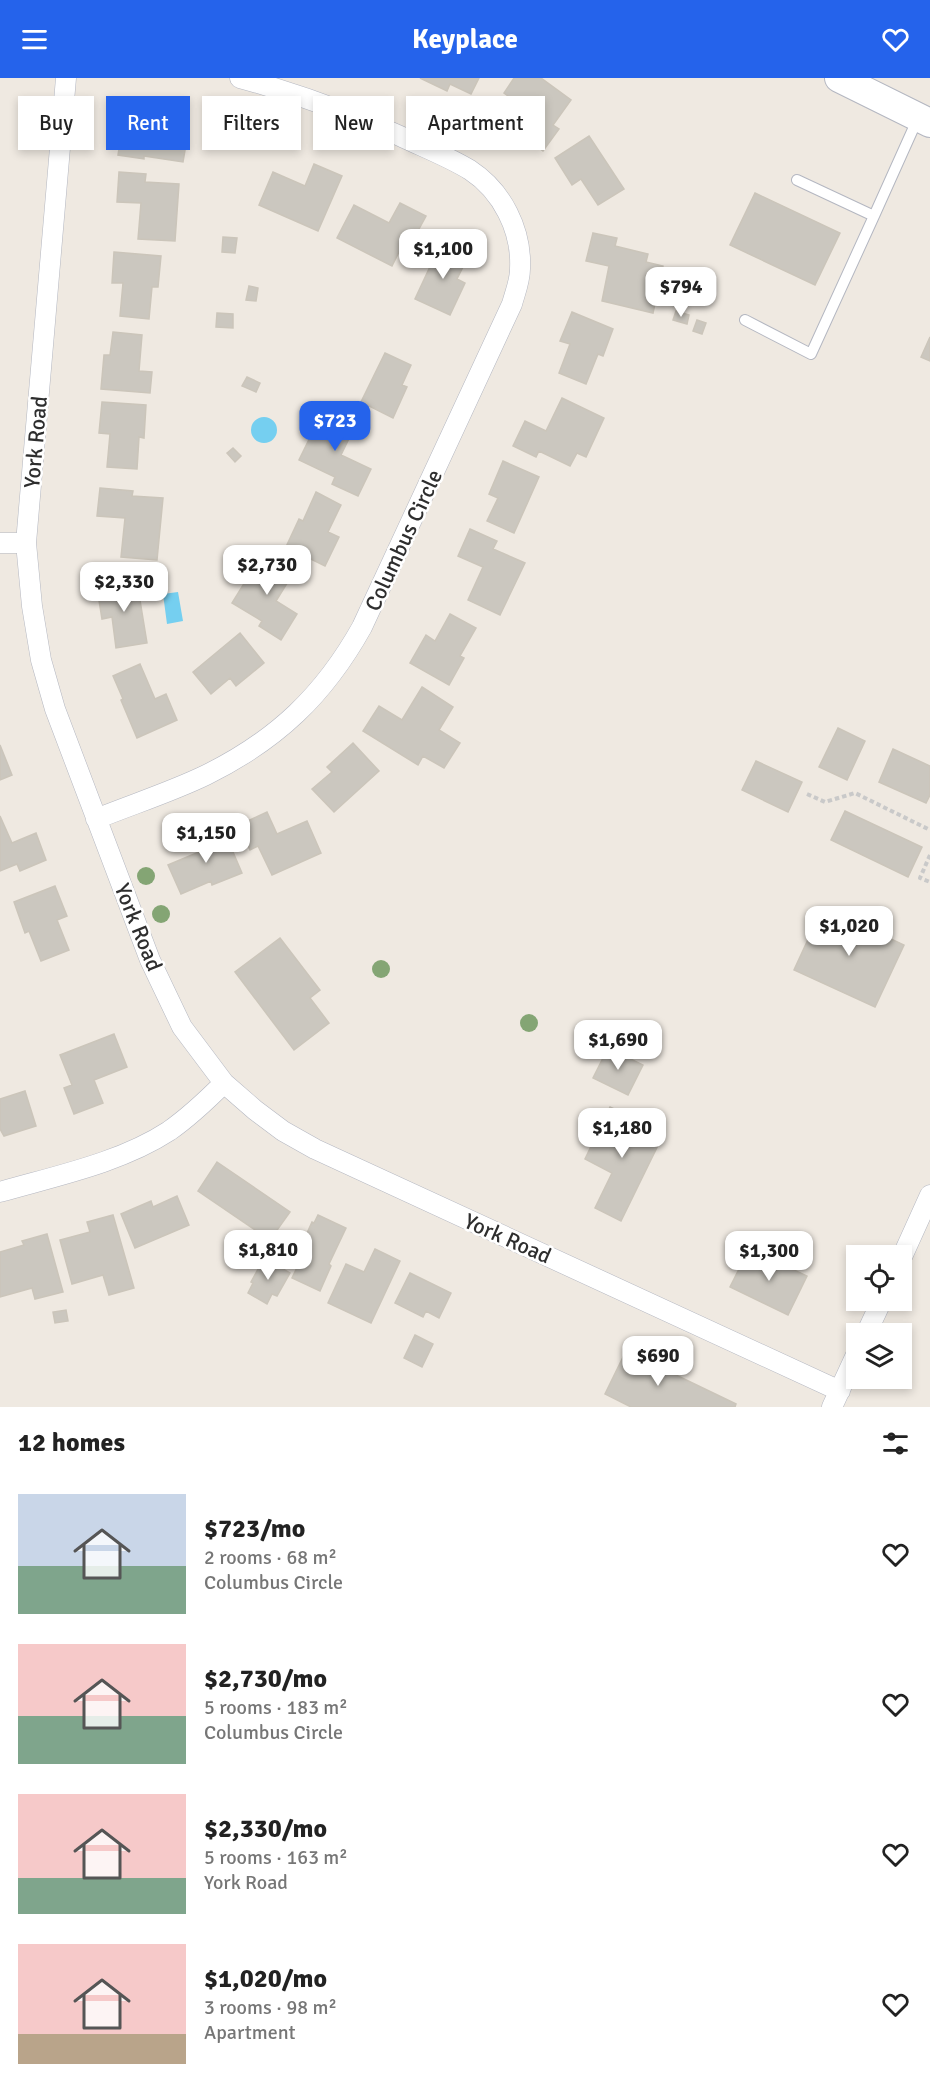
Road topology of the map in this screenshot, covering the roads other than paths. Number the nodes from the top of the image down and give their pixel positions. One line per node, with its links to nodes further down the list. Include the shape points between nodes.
1 (66, 78): 9 (street, York Road)
2 (240, 78): 10 (street, Columbus Circle, via 362,118 471,171 505,206 515,228 518,285 347,654 309,702 256,747 205,776)
3 (841, 79): 4 (street)
4 (924, 120): 6 (lane)
5 (796, 180): 6 (lane)
6 (874, 216): 7 (lane, via 811,354)
7 (745, 320)
8 (0, 543): 9 (street)
9 (26, 543): 10 (street, York Road, via 41,660)
10 (96, 819): 11 (street, York Road, via 150,960 182,1027)
11 (224, 1083): 12 (street, via 192,1113 142,1146 94,1165); 16 (street, York Road, via 283,1131 315,1149)
12 (0, 1192)
13 (930, 1195): 14 (street)
14 (907, 1245)
15 (846, 1377): 16 (street)
16 (836, 1399)

